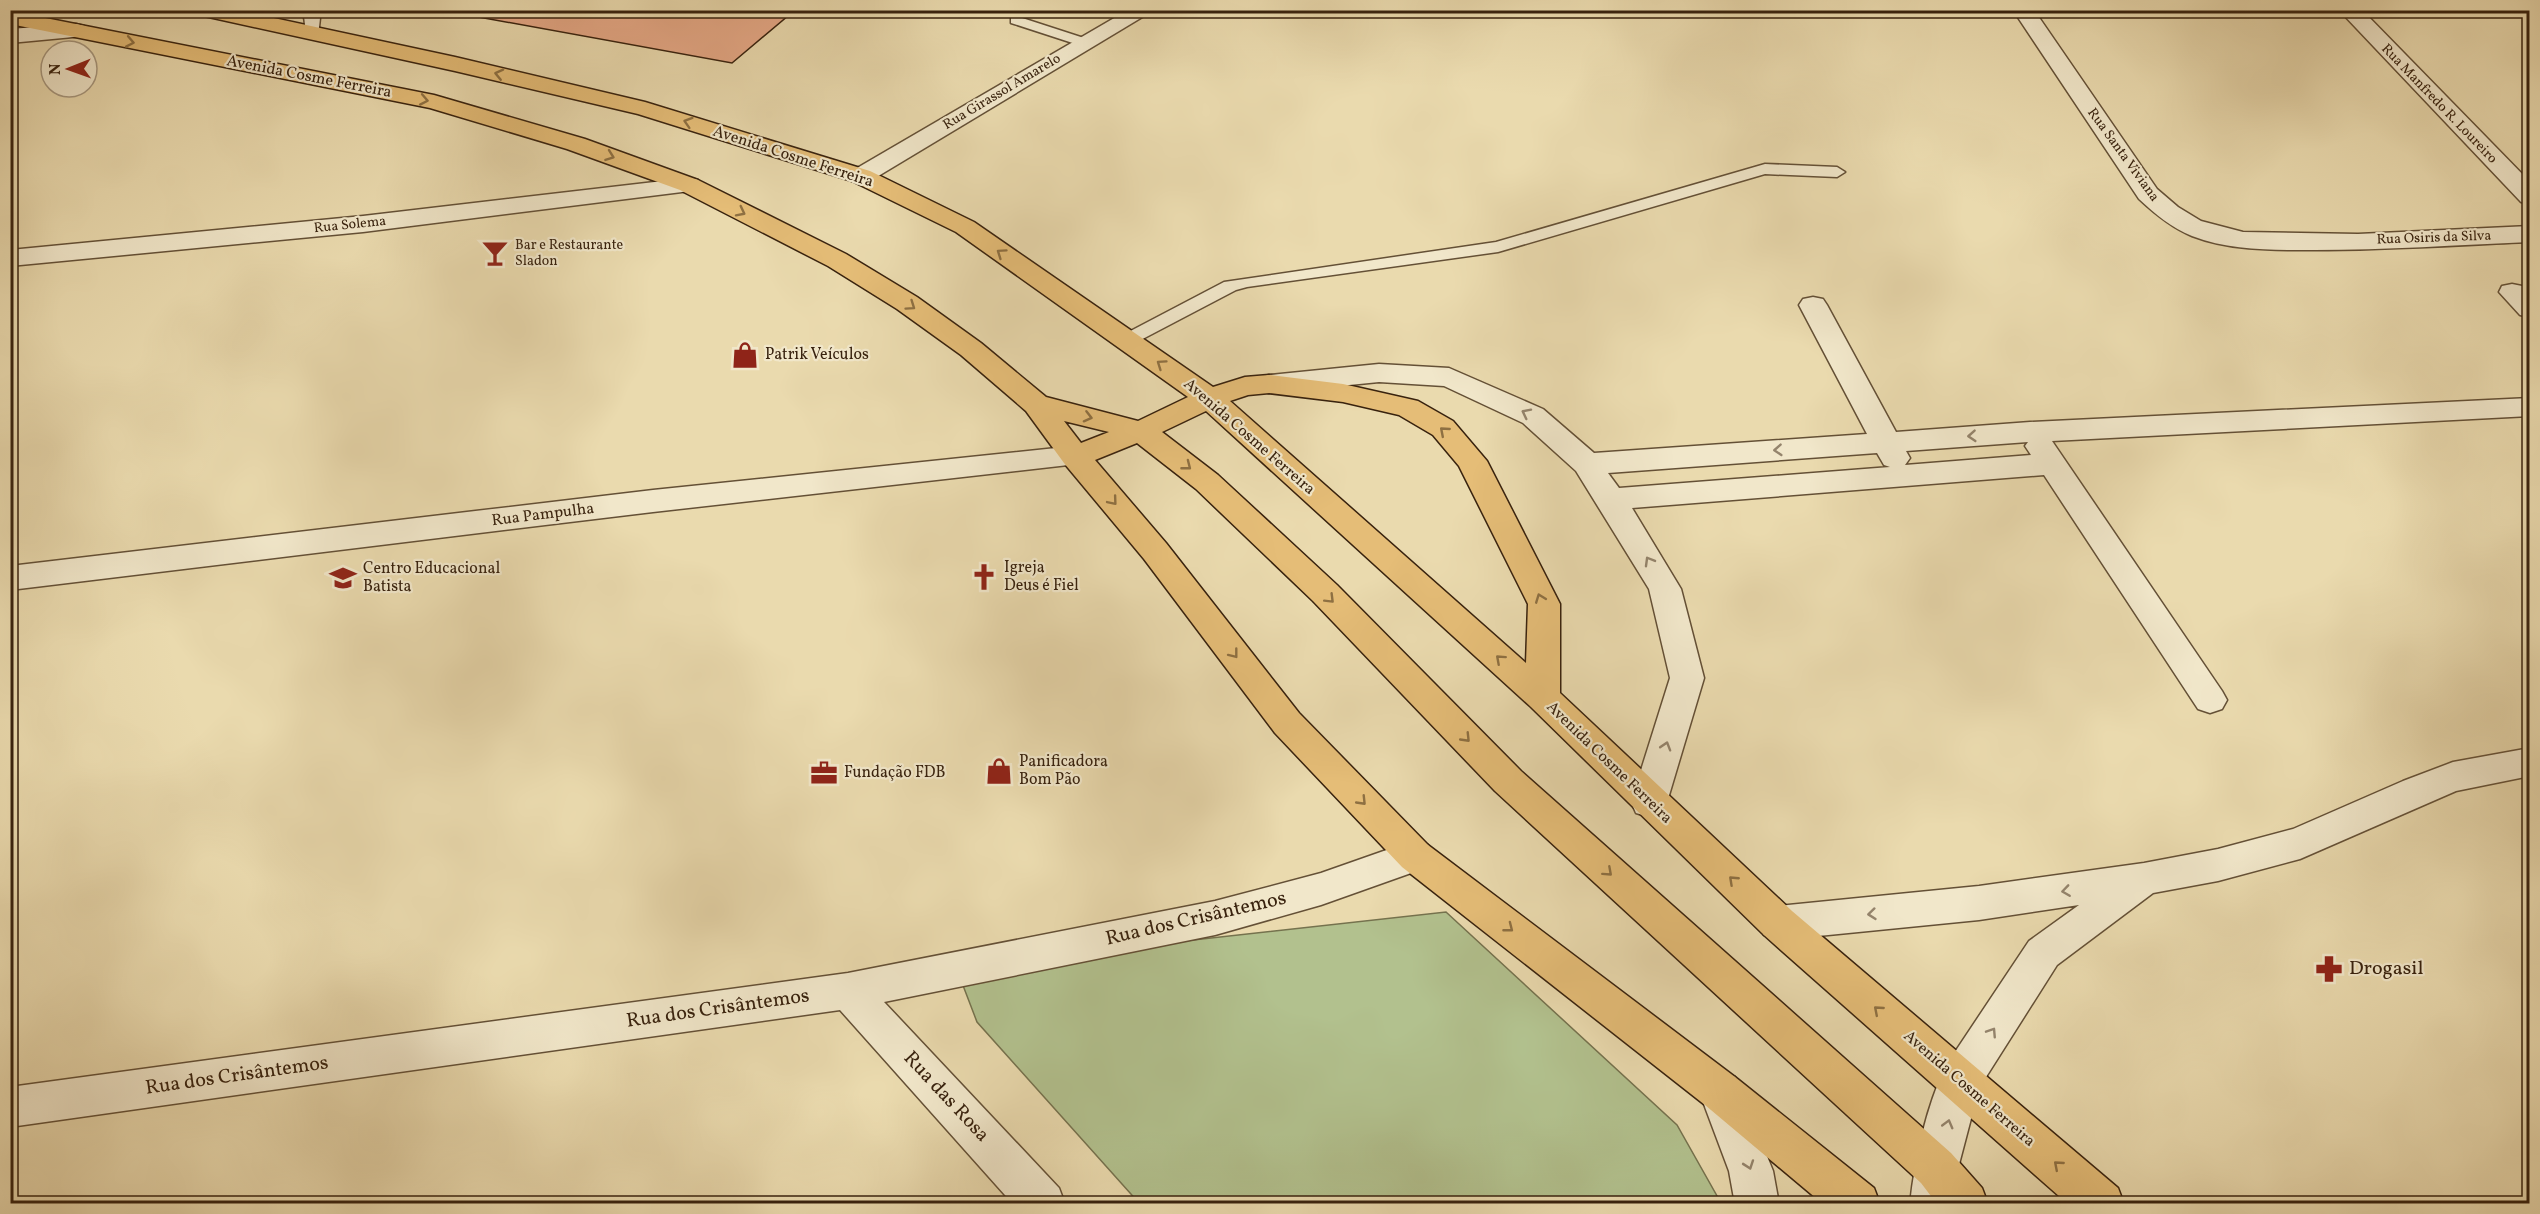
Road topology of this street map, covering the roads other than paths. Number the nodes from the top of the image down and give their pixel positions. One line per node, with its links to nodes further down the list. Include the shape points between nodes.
1 (204, 10): 7 (main road, Avenida Cosme Ferreira)
2 (1144, 10): 10 (street, Rua Girassol Amarelo)
3 (2023, 10): 16 (street, Rua Santa Viviana, via 2142,185 2176,217 2211,234 2246,241)
4 (2349, 10): 14 (street, Rua Manfredo R. Loureiro)
5 (10, 17): 8 (main road, Avenida Cosme Ferreira)
6 (1016, 20): 10 (lane)
7 (310, 22): 12 (main road, Avenida Cosme Ferreira, one-way to 7, via 645,109 455,64)
8 (76, 31): 9 (street); 13 (main road, Avenida Cosme Ferreira, one-way to 13, via 434,102 576,144)
9 (10, 36)
10 (1085, 43): 12 (street, Rua Girassol Amarelo)
11 (1837, 172): 19 (lane, via 1765,170 1498,248 1230,286)
12 (861, 176): 19 (main road, Avenida Cosme Ferreira, one-way to 12, via 964,227)
13 (689, 185): 17 (street, Rua Solema, via 363,224); 22 (main road, Avenida Cosme Ferreira, one-way to 22, via 837,260 907,303 971,349)
14 (2529, 197)
15 (2529, 234): 16 (street, Rua Osiris da Silva)
16 (2338, 242)
17 (10, 258)
18 (1813, 305): 26 (street)
19 (1127, 340): 21 (main road, Avenida Cosme Ferreira, one-way to 19)
20 (1269, 384): 21 (main road, via 1245,386); 28 (street, one-way to 20, via 1533,416 1449,377 1378,373); 33 (main road, one-way to 20, via 1544,604 1472,460 1443,428 1408,408 1343,393)
21 (1209, 398): 24 (main road); 33 (main road, Avenida Cosme Ferreira, one-way to 21)
22 (1036, 404): 24 (main road, one-way to 24); 27 (main road, Avenida Cosme Ferreira)
23 (2529, 407): 25 (street)
24 (1141, 430): 27 (main road); 44 (main road, one-way to 44, via 1207,482 1325,593 1508,781)
25 (2030, 432): 26 (street, one-way to 26); 29 (street)
26 (1887, 442): 28 (street, one-way to 28); 30 (street)
27 (1075, 456): 32 (street, Rua Pampulha, via 653,501); 37 (main road, Avenida Cosme Ferreira, one-way to 37, via 1155,551 1287,723)
28 (1587, 464): 31 (street)
29 (2052, 464): 30 (street); 34 (street)
30 (1905, 476): 31 (street)
31 (1610, 499): 36 (street, one-way to 31, via 1687,678 1665,589)
32 (10, 578)
33 (1543, 698): 36 (main road, Avenida Cosme Ferreira)
34 (2210, 700)
35 (2529, 762): 38 (street, via 2453,777 2300,843)
36 (1649, 802): 39 (main road, Avenida Cosme Ferreira, one-way to 36)
37 (1415, 856): 40 (street, Rua dos Crisântemos, via 1321,889 1215,918); 42 (main road, Avenida Cosme Ferreira, one-way to 42)
38 (2145, 879): 39 (street, one-way to 39, via 1979,903); 41 (street, one-way to 38, via 2043,953)
39 (1778, 923): 41 (main road, Avenida Cosme Ferreira, one-way to 39)
40 (848, 991): 43 (street, Rua dos Crisântemos); 45 (street, Rua das Rosa)
41 (1960, 1081): 44 (street, one-way to 41); 49 (main road, Avenida Cosme Ferreira, one-way to 41)
42 (1720, 1091): 46 (street, one-way to 46, via 1751,1171); 47 (main road, Avenida Cosme Ferreira)
43 (10, 1107)
44 (1934, 1186): 48 (main road)
45 (1044, 1203)
46 (1757, 1203)
47 (1858, 1203)
48 (1966, 1203)
49 (2102, 1203)

